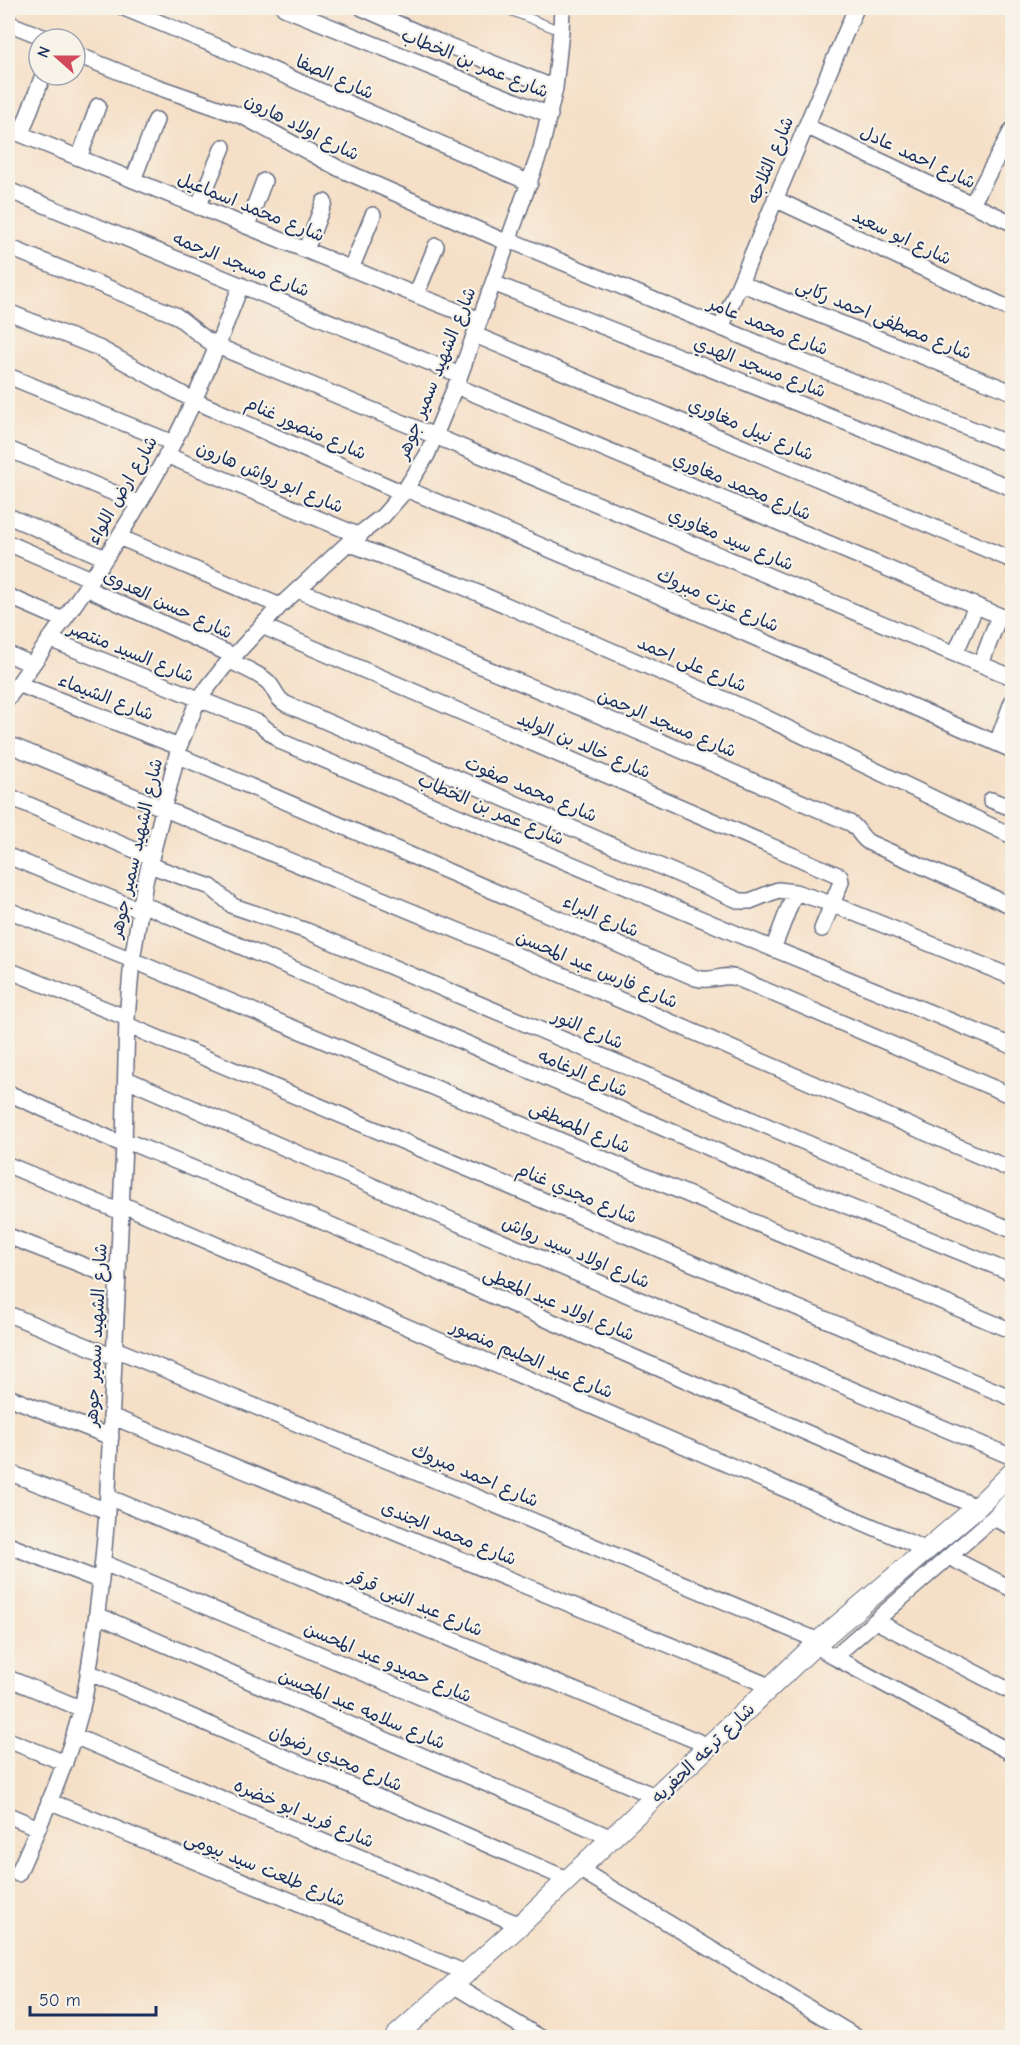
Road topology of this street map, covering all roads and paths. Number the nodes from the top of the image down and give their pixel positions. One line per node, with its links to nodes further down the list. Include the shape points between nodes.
1 (124, 8): 23 (street, شارع الصفا)
2 (284, 8): 14 (street, شارع عمر بن الخطاب)
3 (362, 8): 12 (street)
4 (504, 8): 9 (lane)
5 (562, 8): 9 (street, شارع الشهيد سمير جوهر)
6 (856, 8): 16 (street, شارع الثلاجه)
7 (8, 23): 8 (street)
8 (27, 31)
9 (561, 31): 12 (street, شارع الشهيد سمير جوهر)
10 (87, 59): 32 (street, شارع اولاد هارون, via 244,117 338,168)
11 (37, 87): 18 (street)
12 (555, 88): 14 (street, شارع الشهيد سمير جوهر)
13 (98, 106): 20 (street)
14 (550, 115): 23 (street, شارع الشهيد سمير جوهر)
15 (156, 120): 21 (street)
16 (806, 126): 25 (street, شارع الثلاجه); 27 (street, شارع احمد عادل)
17 (1012, 130): 27 (street)
18 (14, 132): 20 (street, شارع محمد اسماعيل)
19 (223, 147): 28 (street)
20 (79, 158): 21 (street, شارع محمد اسماعيل)
21 (133, 180): 28 (street, شارع محمد اسماعيل)
22 (264, 181): 31 (street)
23 (530, 183): 32 (street, شارع الشهيد سمير جوهر)
24 (8, 190): 39 (street, شارع مسجد الرحمه)
25 (775, 199): 38 (street, شارع الثلاجه); 41 (street, شارع ابو سعيد)
26 (324, 202): 35 (street)
27 (972, 204): 30 (street, شارع احمد عادل)
28 (198, 207): 31 (street, شارع محمد اسماعيل)
29 (374, 214): 36 (street)
30 (1012, 223)
31 (247, 226): 35 (street, شارع محمد اسماعيل)
32 (508, 242): 37 (street, شارع الشهيد سمير جوهر); 44 (street, شارع محمد عامر)
33 (436, 246): 40 (street)
34 (8, 247): 46 (street, شارع سيد مغاوري, via 176,315 201,338)
35 (306, 250): 36 (street, شارع محمد اسماعيل)
36 (351, 269): 40 (street, شارع محمد اسماعيل)
37 (493, 283): 43 (street, شارع الشهيد سمير جوهر); 55 (street, شارع مسجد الهدي)
38 (740, 283): 44 (street, شارع الثلاجه); 49 (street, شارع مصطفى احمد ركابى)
39 (241, 285): 46 (street, شارع ارض اللواء); 48 (street, شارع مسجد الرحمه)
40 (416, 295): 43 (street, شارع محمد اسماعيل)
41 (1012, 310)
42 (8, 312): 50 (street, شارع منصور غنام, via 101,349)
43 (480, 320): 45 (street, شارع الشهيد سمير جوهر)
44 (721, 328): 52 (street, شارع محمد عامر)
45 (475, 335): 48 (street, شارع الشهيد سمير جوهر); 63 (street, شارع نبيل مغاوري)
46 (217, 346): 50 (street, شارع ارض اللواء); 51 (street, شارع سيد مغاوري)
47 (8, 376): 54 (street, شارع ابو رواش هارون)
48 (458, 380): 51 (street, شارع الشهيد سمير جوهر); 68 (street, شارع محمد مغاوري)
49 (1012, 392)
50 (193, 399): 54 (street, شارع ارض اللواء); 56 (street, شارع منصور غنام)
51 (435, 436): 56 (street, شارع الشهيد سمير جوهر); 74 (street, شارع سيد مغاوري)
52 (1012, 445)
53 (8, 449): 57 (street)
54 (169, 449): 57 (street, شارع ارض اللواء); 60 (street, شارع ابو رواش هارون)
55 (1012, 488)
56 (405, 491): 60 (street, شارع الشهيد سمير جوهر); 82 (street, شارع عزت مبروك, via 646,590)
57 (138, 503): 59 (street, شارع ارض اللواء)
58 (8, 516): 62 (street)
59 (119, 537): 62 (street, شارع ارض اللواء); 67 (street)
60 (354, 540): 65 (street, شارع الشهيد سمير جوهر); 90 (street, شارع على احمد, via 756,712)
61 (8, 543): 64 (street, شارع حسن العدوى)
62 (105, 558): 64 (street, شارع ارض اللواء)
63 (1012, 560)
64 (89, 583): 70 (street, شارع ارض اللواء); 75 (street, شارع حسن العدوى)
65 (298, 590): 67 (street, شارع الشهيد سمير جوهر); 95 (street, شارع مسجد الرحمن, via 850,823 870,843)
66 (8, 597): 70 (street)
67 (280, 606): 71 (street, شارع الشهيد سمير جوهر)
68 (976, 606): 69 (street, شارع محمد مغاوري); 74 (street)
69 (1006, 619): 77 (street)
70 (63, 620): 72 (street, شارع ارض اللواء)
71 (262, 626): 75 (street, شارع الشهيد سمير جوهر); 94 (street, شارع خالد بن الوليد, via 840,876)
72 (49, 639): 76 (street, شارع ارض اللواء); 80 (street, شارع السيد منتصر)
73 (8, 654): 76 (street)
74 (955, 654): 77 (street, شارع سيد مغاوري)
75 (232, 658): 80 (street, شارع الشهيد سمير جوهر); 93 (street, شارع محمد صفوت, via 266,680 276,697 286,704 740,901 778,890)
76 (31, 664): 79 (street, شارع ارض اللواء)
77 (981, 664): 78 (street, شارع سيد مغاوري)
78 (1012, 677)
79 (10, 693): 85 (street, شارع الشيماء)
80 (198, 700): 85 (street, شارع الشهيد سمير جوهر); 99 (street, شارع عمر بن الخطاب, via 259,723 282,742)
81 (1012, 702): 82 (street)
82 (997, 743): 84 (street, شارع عزت مبروك)
83 (8, 744): 89 (street, شارع فارس عبد المحسن)
84 (1012, 750)
85 (178, 751): 89 (street, شارع الشهيد سمير جوهر); 107 (street, شارع البراء, via 696,978 709,980 730,975)
86 (8, 796): 92 (street, شارع النور)
87 (992, 800): 88 (street)
88 (1012, 808)
89 (162, 810): 92 (street, شارع الشهيد سمير جوهر); 110 (street, شارع فارس عبد المحسن, via 507,951)
90 (1012, 836)
91 (8, 856): 96 (street, شارع الرغامه)
92 (150, 861): 96 (street, شارع الشهيد سمير جوهر); 112 (street, شارع النور, via 211,887 232,906 318,936)
93 (795, 892): 94 (street, شارع محمد صفوت); 99 (street)
94 (832, 904): 98 (street, شارع خالد بن الوليد); 102 (street, شارع محمد صفوت)
95 (1012, 906)
96 (140, 907): 100 (street, شارع الشهيد سمير جوهر); 114 (street, شارع الرغامه)
97 (8, 910): 100 (street)
98 (822, 928)
99 (773, 949): 104 (street, شارع عمر بن الخطاب)
100 (132, 960): 103 (street, شارع الشهيد سمير جوهر); 117 (street, شارع المصطفى)
101 (8, 970): 103 (street, شارع مجدي غنام)
102 (1012, 977)
103 (127, 1022): 105 (street, شارع الشهيد سمير جوهر); 120 (street, شارع مجدي غنام)
104 (1012, 1046)
105 (126, 1079): 108 (street, شارع الشهيد سمير جوهر); 123 (street, شارع اولاد سيد رواش)
106 (8, 1093): 108 (street, شارع اولاد عبد المعطى)
107 (1012, 1096)
108 (124, 1143): 111 (street, شارع الشهيد سمير جوهر); 128 (street, شارع اولاد عبد المعطى, via 326,1223)
109 (8, 1166): 111 (street, شارع عبد الحليم منصور)
110 (1012, 1170)
111 (121, 1208): 115 (street, شارع الشهيد سمير جوهر); 131 (street, شارع عبد الحليم منصور)
112 (1012, 1230)
113 (8, 1236): 115 (street)
114 (1012, 1273)
115 (118, 1280): 118 (street, شارع الشهيد سمير جوهر)
116 (8, 1314): 118 (street, شارع احمد مبروك)
117 (1012, 1330)
118 (114, 1353): 121 (street, شارع الشهيد سمير جوهر); 138 (street, شارع احمد مبروك, via 469,1494)
119 (8, 1397): 122 (street)
120 (1012, 1398)
121 (111, 1416): 122 (street, شارع الشهيد سمير جوهر); 142 (street, شارع محمد الجندى)
122 (111, 1437): 127 (street, شارع الشهيد سمير جوهر)
123 (1012, 1457)
124 (8, 1472): 127 (street, شارع عبد النبى قرقر)
125 (1012, 1473): 128 (street, شارع ترعه الحفريه)
126 (1012, 1498): 128 (street, شارع ترعه الحفريه)
127 (107, 1504): 133 (street, شارع الشهيد سمير جوهر); 147 (street, شارع عبد النبى قرقر)
128 (985, 1512): 129 (street, شارع اولاد عبد المعطى); 131 (street, شارع ترعه الحفريه); 132 (street, شارع ترعه الحفريه)
129 (1012, 1527)
130 (8, 1545): 134 (street)
131 (927, 1550): 138 (street, شارع ترعه الحفريه)
132 (950, 1557): 135 (street); 137 (street, شارع ترعه الحفريه)
133 (104, 1563): 134 (street, شارع الشهيد سمير جوهر); 150 (street, شارع حميدو عبد المحسن)
134 (101, 1581): 136 (street, شارع الشهيد سمير جوهر)
135 (1012, 1589)
136 (97, 1615): 140 (street, شارع الشهيد سمير جوهر); 154 (street, شارع سلامه عبد المحسن)
137 (876, 1621): 139 (street, شارع ترعه الحفريه); 143 (street)
138 (817, 1643): 139 (street, شارع احمد مبروك); 142 (street, شارع ترعه الحفريه)
139 (834, 1658): 148 (street, شارع احمد مبروك)
140 (88, 1672): 144 (street, شارع الشهيد سمير جوهر); 156 (street, شارع مجدي رضوان)
141 (8, 1678): 144 (street)
142 (772, 1687): 147 (street, شارع ترعه الحفريه)
143 (1012, 1692)
144 (82, 1709): 145 (street, شارع الشهيد سمير جوهر)
145 (74, 1736): 149 (street, شارع الشهيد سمير جوهر); 157 (street, شارع فريد ابو خضره)
146 (8, 1740): 149 (street)
147 (710, 1746): 150 (street, شارع ترعه الحفريه)
148 (1012, 1753)
149 (65, 1763): 151 (street, شارع الشهيد سمير جوهر)
150 (657, 1797): 154 (street, شارع ترعه الحفريه)
151 (49, 1802): 153 (street, شارع الشهيد سمير جوهر); 158 (street, شارع طلعت سيد بيومى)
152 (8, 1815): 153 (street)
153 (38, 1828): 155 (street, شارع الشهيد سمير جوهر)
154 (612, 1838): 156 (street, شارع ترعه الحفريه)
155 (18, 1874)
156 (573, 1874): 157 (street, شارع ترعه الحفريه); 161 (street, شارع مجدي رضوان)
157 (519, 1925): 158 (street, شارع ترعه الحفريه)
158 (459, 1979): 159 (street, شارع ترعه الحفريه); 160 (street, شارع طلعت سيد بيومى)
159 (396, 2037)
160 (541, 2037)
161 (858, 2037)

